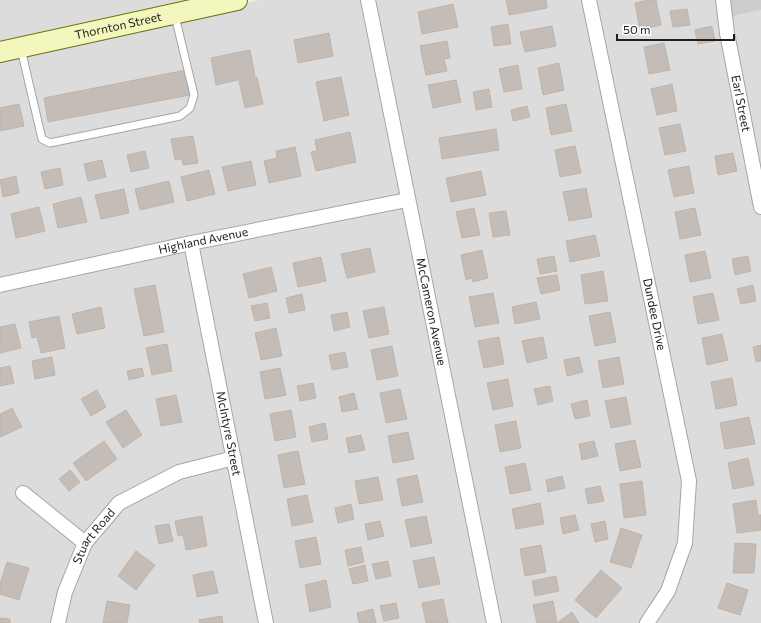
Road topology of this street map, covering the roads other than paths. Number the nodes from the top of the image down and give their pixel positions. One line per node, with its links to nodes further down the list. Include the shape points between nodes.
1 (237, 0): 5 (street, Thornton Street)
2 (368, 0): 8 (street, McCameron Avenue)
3 (589, 0): 18 (street, Dundee Drive, via 689,481 685,543 668,591)
4 (722, 0): 9 (street, Earl Street)
5 (175, 14): 6 (street, Thornton Street); 6 (lane, via 194,95 190,108 180,116 50,143 42,139)
6 (21, 47): 7 (street, Thornton Street)
7 (0, 52)
8 (407, 200): 10 (street, Highland Avenue); 17 (street, McCameron Avenue)
9 (761, 207)
10 (191, 243): 11 (street, Highland Avenue); 12 (street, McIntyre Street)
11 (0, 285)
12 (234, 458): 14 (street, Stuart Road, via 179,472 119,503); 16 (street, McIntyre Street)
13 (23, 493): 14 (street)
14 (85, 543): 15 (street, Stuart Road, via 65,592)
15 (58, 623)
16 (266, 623)
17 (494, 623)
18 (647, 623)

